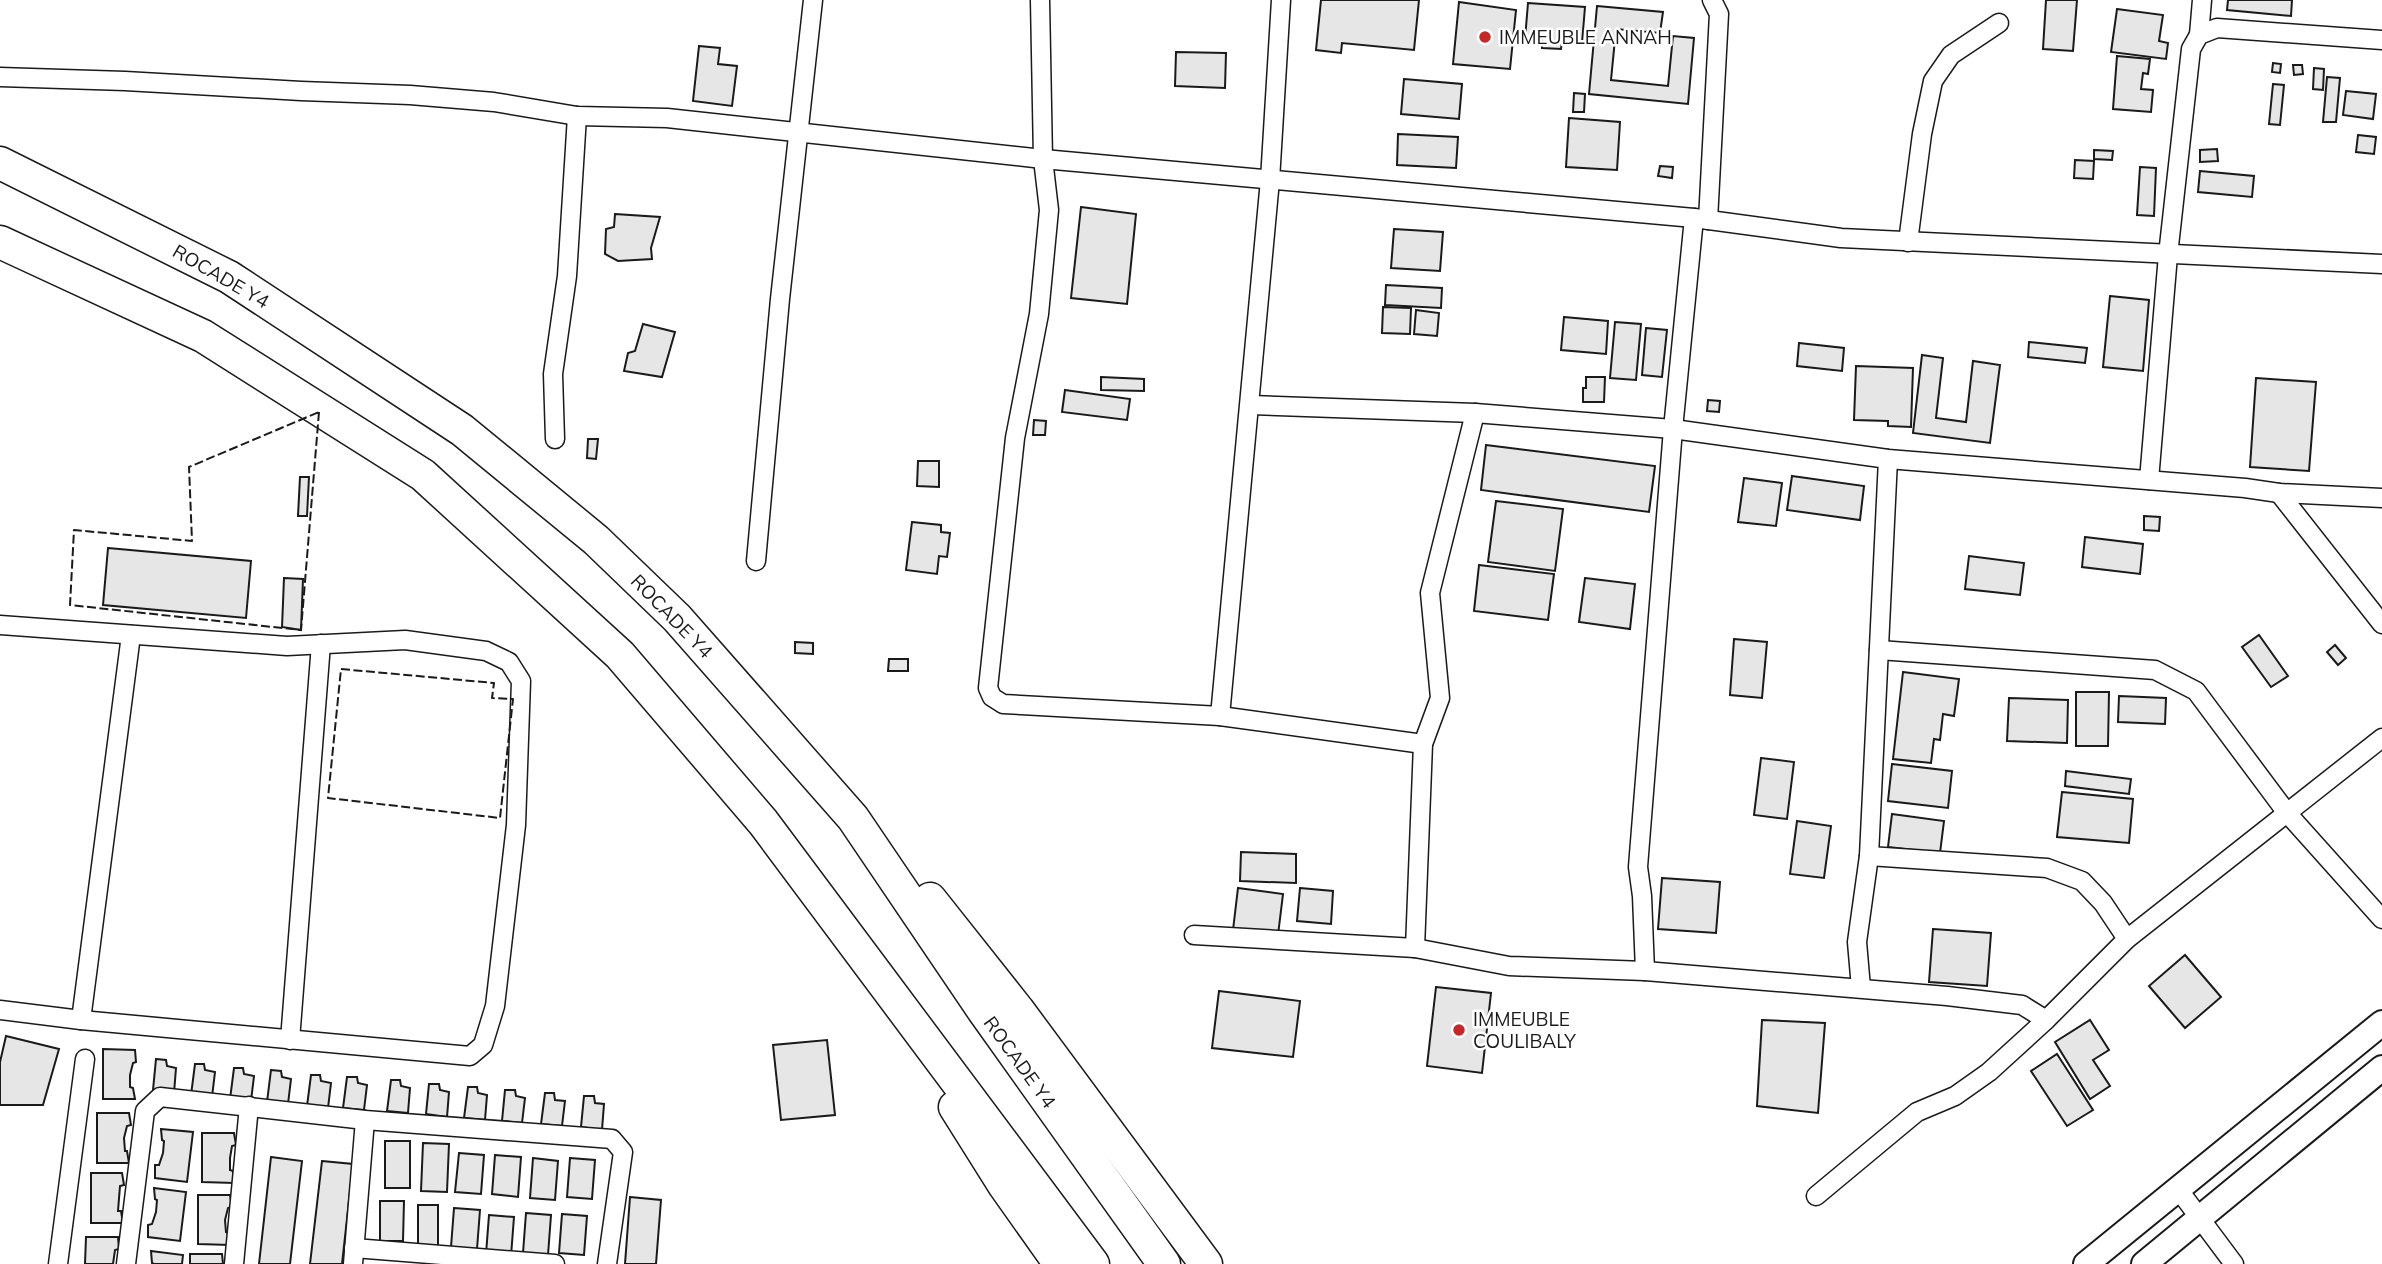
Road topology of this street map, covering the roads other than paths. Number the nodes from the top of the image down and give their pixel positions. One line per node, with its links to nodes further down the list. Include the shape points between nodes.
1 (813, 0): 11 (street)
2 (1040, 0): 12 (street)
3 (1281, 0): 14 (street)
4 (1712, 0): 15 (street, via 1719,14)
5 (2202, 0): 7 (street)
6 (2000, 23): 17 (street, via 1951,55 1933,80)
7 (2199, 35): 8 (street, via 2217,28); 18 (street, via 2191,49)
8 (2382, 40)
9 (0, 77): 10 (street, via 410,95 494,102)
10 (577, 116): 11 (street, via 667,118); 23 (street, via 567,276 553,374)
11 (798, 131): 12 (street); 28 (street)
12 (1043, 159): 14 (street); 34 (street, via 1049,210 1039,314 1015,438 988,688 1003,704)
13 (0, 163): 38 (highway, ROCADE Y4, via 229,277 462,430 596,540 677,618)
14 (1270, 180): 15 (street); 20 (street)
15 (1701, 219): 17 (street); 22 (street)
16 (0, 242): 40 (highway, via 203,336 423,475 620,655 763,822)
17 (1908, 242): 18 (street)
18 (2168, 255): 19 (street); 25 (street)
19 (2382, 264)
20 (1251, 405): 21 (street); 34 (street)
21 (1475, 413): 22 (street); 36 (street, via 1430,593 1440,698)
22 (1672, 429): 24 (street); 45 (street, via 1638,867)
23 (555, 439)
24 (1888, 459): 25 (street); 33 (street)
25 (2149, 480): 26 (street)
26 (2279, 493): 27 (street); 29 (street)
27 (2382, 498)
28 (756, 561)
29 (2382, 624)
30 (0, 625): 31 (street)
31 (131, 635): 32 (street, via 287,646); 48 (street)
32 (321, 644): 51 (street); 51 (street, via 405,640 486,651 509,662 521,681 516,825 495,1006 484,1045 470,1056)
33 (1880, 650): 37 (street, via 2155,670 2196,691); 39 (street)
34 (1220, 716): 36 (street)
35 (2382, 738): 37 (street)
36 (1423, 744): 44 (street)
37 (2287, 813): 41 (street); 43 (street)
38 (853, 818): 67 (highway, ROCADE Y4); 68 (highway, via 937,906)
39 (1869, 856): 43 (street, via 2047,868 2081,881 2103,903); 46 (street, via 1857,942)
40 (833, 914): 65 (highway, via 1004,1185); 66 (highway)
41 (2382, 919)
42 (1194, 935): 44 (street)
43 (2127, 939): 49 (street)
44 (1415, 948): 45 (street, via 1509,965)
45 (1645, 971): 46 (street)
46 (1861, 988): 49 (street, via 2022,1005)
47 (0, 1010): 48 (street)
48 (81, 1020): 51 (street)
49 (2046, 1020): 57 (street, via 1989,1072 1955,1096 1917,1112)
50 (2382, 1023): 56 (main road)
51 (290, 1040)
52 (85, 1059): 60 (street)
53 (2382, 1068): 58 (main road)
54 (249, 1106): 55 (street); 61 (street, via 160,1097 145,1111); 62 (street)
55 (365, 1120): 59 (street); 64 (street, via 612,1139 622,1152)
56 (2178, 1189): 58 (street); 69 (main road)
57 (1816, 1196)
58 (2199, 1219): 70 (main road); 71 (street)
59 (354, 1256): 63 (street)
60 (58, 1264)
61 (126, 1264)
62 (234, 1264)
63 (555, 1264)
64 (607, 1264)
65 (1060, 1264)
66 (1094, 1264)
67 (1164, 1264)
68 (1206, 1264)
69 (2086, 1264)
70 (2144, 1264)
71 (2234, 1264)

